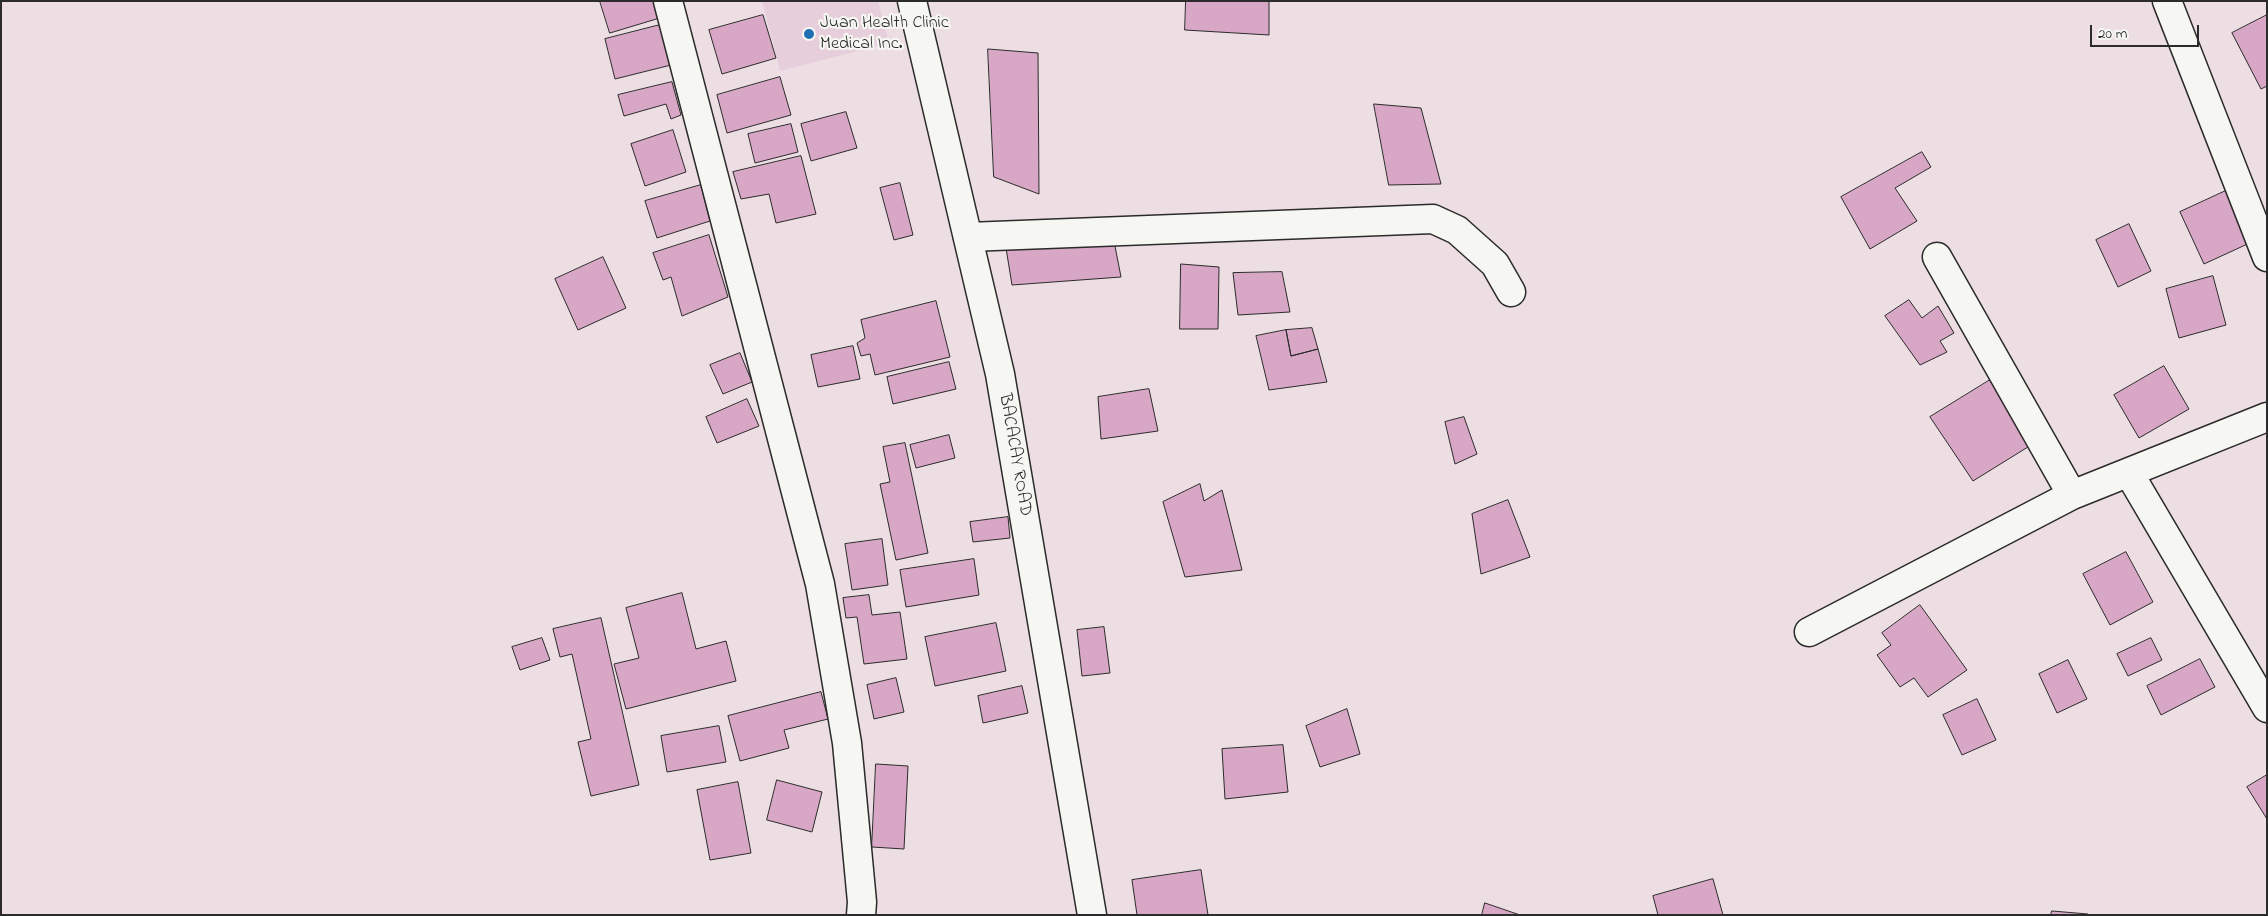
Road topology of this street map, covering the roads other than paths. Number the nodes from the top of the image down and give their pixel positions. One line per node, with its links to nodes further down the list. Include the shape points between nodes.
1 (668, 1): 13 (street, via 820,584 847,743)
2 (912, 1): 4 (street, BACACAY ROAD)
3 (2167, 1): 5 (street)
4 (968, 237): 7 (street, via 1433,219 1457,230 1495,264); 14 (street, BACACAY ROAD, via 1000,374)
5 (2267, 257)
6 (1937, 258): 10 (street)
7 (1511, 292)
8 (2267, 417): 9 (street)
9 (2129, 473): 10 (street); 12 (street)
10 (2072, 495): 11 (street)
11 (1809, 632)
12 (2267, 708)
13 (861, 915)
14 (1092, 915)

